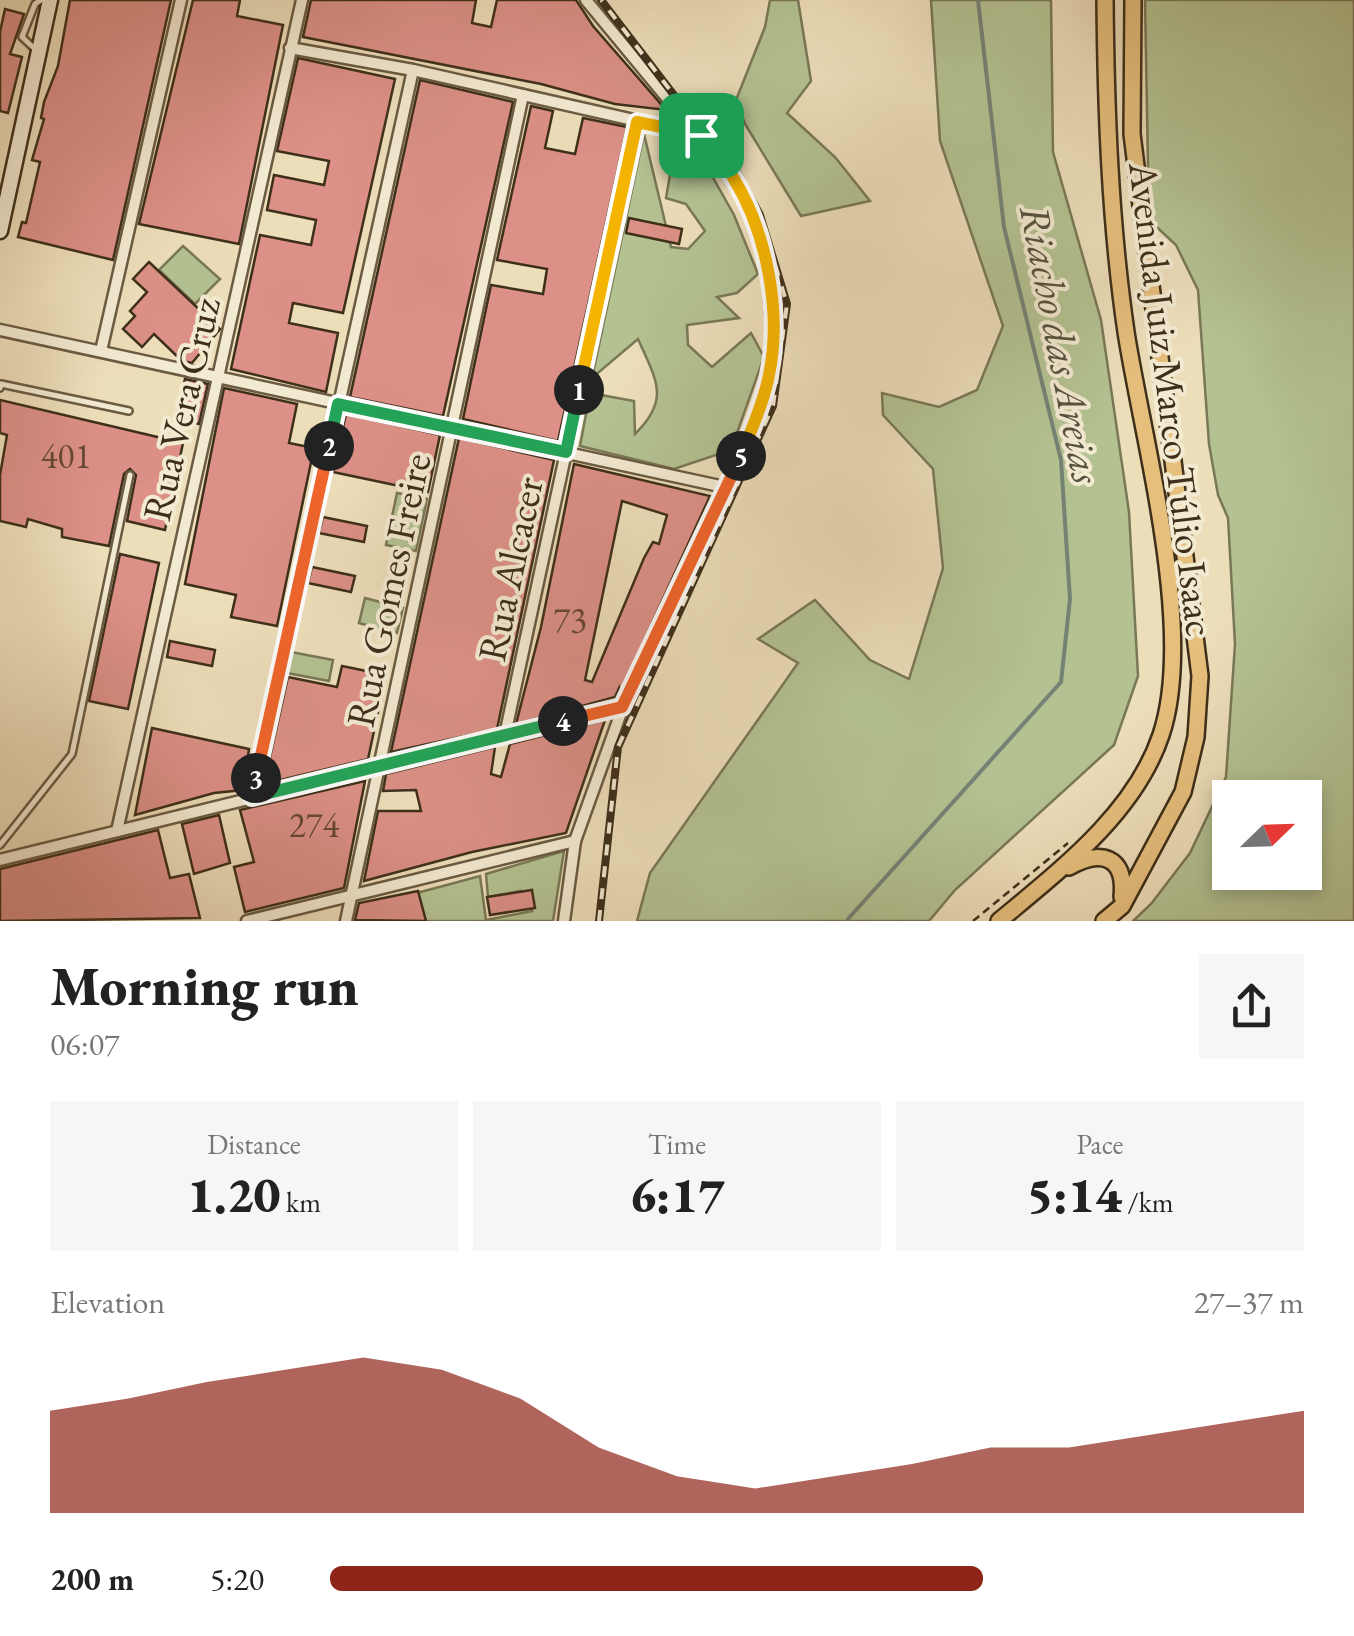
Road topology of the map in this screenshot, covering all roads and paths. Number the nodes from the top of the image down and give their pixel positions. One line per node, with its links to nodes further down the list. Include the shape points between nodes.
1 (41, 0): 9 (lane, via 22,37)
2 (50, 0): 9 (main road)
3 (180, 0): 16 (street)
4 (302, 0): 8 (street, Rua Vera Cruz)
5 (586, 0): 13 (street)
6 (1105, 0): 34 (main road, Avenida Juiz Marco Túlio Isaac, via 1110,175 1126,328 1169,596 1171,672 1161,735 1140,777)
7 (1133, 0): 36 (main road, Avenida Juiz Marco Túlio Isaac, via 1132,134 1200,676 1196,737 1182,792)
8 (290, 48): 10 (street); 17 (street, Rua Vera Cruz)
9 (39, 52): 14 (main road)
10 (412, 70): 11 (street); 19 (street)
11 (523, 95): 12 (street); 21 (street, Rua Gomes Freire)
12 (637, 122): 13 (street); 22 (street, Rua Alcacer)
13 (701, 135): 24 (street, via 734,179 758,230 771,308 770,374)
14 (0, 231)
15 (0, 330): 16 (street)
16 (101, 351): 17 (street)
17 (219, 376): 19 (street); 29 (street, Rua Vera Cruz)
18 (0, 388): 20 (lane)
19 (338, 404): 21 (street); 28 (street)
20 (129, 411)
21 (454, 428): 22 (street); 27 (street, Rua Gomes Freire)
22 (566, 452): 24 (street); 26 (street, Rua Alcacer)
23 (130, 475): 32 (lane, via 72,754)
24 (729, 488): 25 (street)
25 (622, 707): 26 (street); 31 (street)
26 (505, 735): 27 (street)
27 (380, 765): 28 (street); 35 (street, Rua Gomes Freire)
28 (252, 797): 29 (street)
29 (117, 830): 33 (street)
30 (1077, 836): 40 (path)
31 (575, 841): 35 (street); 39 (street)
32 (0, 845)
33 (0, 860)
34 (1056, 874): 36 (main road, via 1104,856 1124,882); 41 (main road, Avenida Juiz Marco Túlio Isaac)
35 (351, 896): 37 (street); 38 (street, Rua Gomes Freire)
36 (1122, 906): 42 (main road)
37 (247, 921)
38 (346, 921)
39 (564, 921)
40 (973, 921)
41 (999, 921)
42 (1104, 921)

